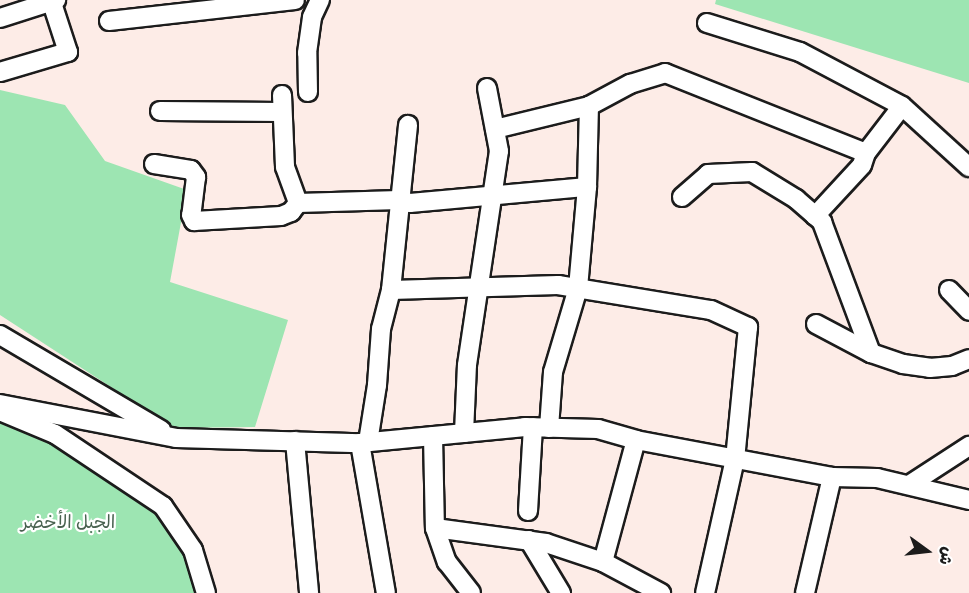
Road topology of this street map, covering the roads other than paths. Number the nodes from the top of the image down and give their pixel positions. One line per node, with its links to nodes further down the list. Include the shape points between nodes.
1 (295, 0): 5 (street)
2 (320, 0): 9 (street, via 312,16 307,53)
3 (54, 2): 4 (street); 7 (street, via 68,52)
4 (0, 18)
5 (109, 21)
6 (706, 23): 11 (street, via 800,52)
7 (0, 72)
8 (487, 88): 14 (street)
9 (308, 92)
10 (589, 106): 14 (street); 15 (street, via 630,84 665,73); 18 (street)
11 (902, 106): 15 (street); 17 (street)
12 (160, 111): 22 (street, via 281,104 285,167)
13 (408, 125): 21 (street)
14 (495, 129): 19 (street, via 499,151)
15 (866, 153): 23 (street, via 862,165)
16 (154, 164): 22 (street, via 191,170 196,177 191,215 194,221 281,216)
17 (969, 167)
18 (586, 187): 19 (street); 25 (street)
19 (494, 194): 21 (street, via 410,203); 24 (street)
20 (682, 197): 23 (street, via 708,174 752,172 796,199)
21 (399, 200): 22 (street); 27 (street)
22 (298, 203)
23 (815, 216): 31 (street, via 822,222)
24 (478, 288): 25 (street); 27 (street); 36 (street, via 467,365)
25 (578, 288): 35 (street); 43 (street, via 711,310 748,327)
26 (950, 290): 28 (street)
27 (391, 291): 41 (street, via 381,329 377,385)
28 (969, 311)
29 (816, 324): 31 (street)
30 (0, 335): 38 (street)
31 (871, 353): 32 (street, via 930,368)
32 (969, 359)
33 (0, 404): 38 (street)
34 (0, 412): 51 (street, via 55,434 163,506 193,550)
35 (541, 427): 36 (street); 39 (street, via 598,429); 47 (street)
36 (464, 433): 37 (street)
37 (433, 436): 41 (street); 48 (street)
38 (176, 438): 40 (street)
39 (636, 440): 43 (street); 50 (street)
40 (296, 441): 41 (street); 52 (street)
41 (364, 442): 53 (street)
42 (969, 446): 45 (street)
43 (735, 459): 44 (street); 57 (street)
44 (832, 477): 45 (street, via 877,478); 58 (street)
45 (909, 485): 46 (street)
46 (969, 500)
47 (528, 511)
48 (435, 528): 49 (street); 54 (street, via 447,562)
49 (529, 540): 50 (street); 55 (street)
50 (603, 562): 56 (street)
51 (206, 593)
52 (309, 593)
53 (386, 593)
54 (471, 593)
55 (561, 593)
56 (661, 593)
57 (705, 593)
58 (805, 593)

